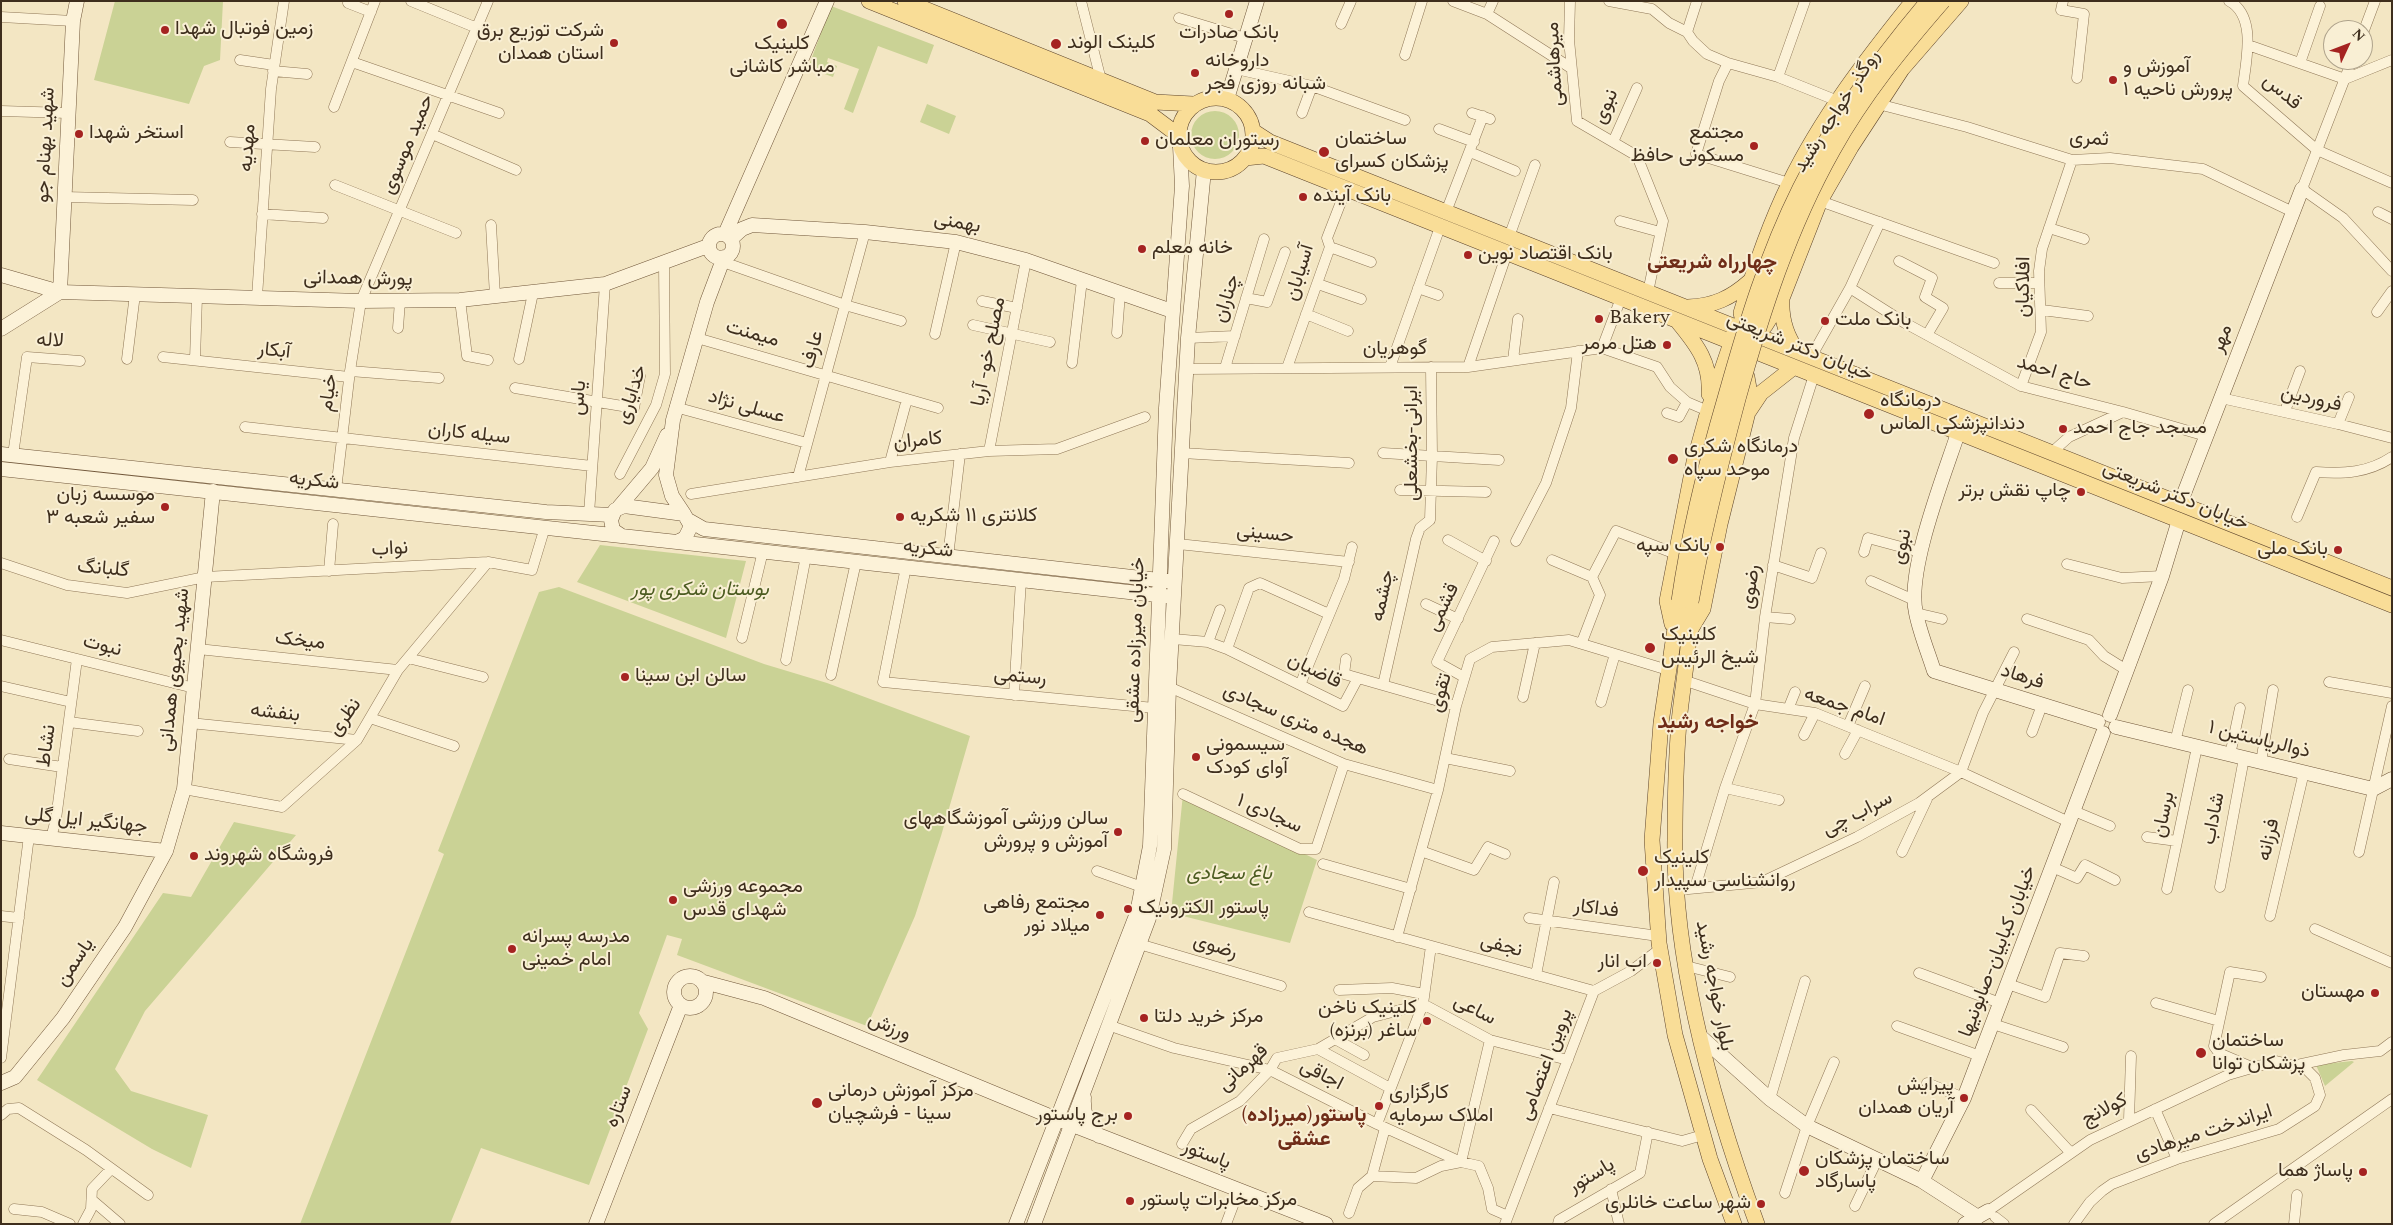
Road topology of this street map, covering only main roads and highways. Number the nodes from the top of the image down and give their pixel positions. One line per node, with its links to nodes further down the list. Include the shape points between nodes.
1 (77, 1): 21 (main road, شهید بهنام جو, via 73,21)
2 (827, 1): 17 (main road)
3 (869, 1): 13 (main road, via 1150,114)
4 (905, 1): 11 (main road, via 1155,102)
5 (1257, 1): 10 (main road)
6 (1913, 1): 20 (main road, via 1838,101 1789,184)
7 (1928, 1): 51 (main road, روگذر خواجه رشید, bridge, via 1846,109 1820,150 1780,230 1759,285 1696,504)
8 (1943, 1): 51 (main road, روگذر خواجه رشید, bridge, via 1885,72 1834,148 1787,244 1764,308 1730,427)
9 (1961, 1): 22 (main road, via 1902,69 1878,104 1820,201)
10 (1227, 99): 11 (main road, via 1215,97); 12 (main road, via 1245,111)
11 (1193, 104): 13 (main road, via 1180,123)
12 (1253, 131): 14 (main road, via 1253,140); 23 (main road, خیابان دکتر شریعتی, via 1270,142)
13 (1179, 141): 15 (main road, via 1190,161); 24 (main road, خیابان میرزاده عشقی, via 1182,186)
14 (1245, 158): 15 (main road, via 1227,170); 25 (main road, خیابان دکتر شریعتی, via 1264,156)
15 (1204, 170): 47 (main road, خیابان میرزاده عشقی, via 1188,338)
16 (2302, 189): 40 (main road, مهر)
17 (728, 237): 18 (main road, via 733,248); 18 (main road, بهمنی, via 712,237); 24 (main road, بهمنی, via 752,225 956,242 1026,260)
18 (716, 255): 21 (main road, پورش همدانی, via 664,263 605,284 460,300 362,301); 35 (main road, via 707,302)
19 (1, 275): 21 (main road, پورش همدانی)
20 (1751, 280): 22 (main road, via 1741,313 1743,321 1754,328 1765,326); 23 (main road, via 1735,294 1716,303)
21 (60, 292): 27 (main road)
22 (1781, 298): 28 (main road); 31 (main road, via 1790,342)
23 (1685, 307): 26 (main road, خیابان دکتر شریعتی)
24 (1172, 311): 46 (main road, خیابان میرزاده عشقی)
25 (1677, 321): 29 (main road, خیابان دکتر شریعتی); 33 (main road, via 1699,348 1710,378)
26 (1736, 327): 28 (main road, خیابان دکتر شریعتی); 29 (main road)
27 (1, 330)
28 (1767, 340): 30 (main road); 31 (main road, خیابان دکتر شریعتی)
29 (1731, 342): 30 (main road, خیابان دکتر شریعتی); 33 (main road)
30 (1762, 355): 32 (main road, خیابان دکتر شریعتی)
31 (1804, 355): 40 (main road, خیابان دکتر شریعتی)
32 (1794, 367): 34 (main road, via 1762,393); 36 (main road, خیابان دکتر شریعتی)
33 (1708, 411): 34 (main road, via 1721,384 1737,371 1748,381); 54 (main road, via 1694,462 1667,601)
34 (1748, 412): 53 (main road, via 1703,609)
35 (674, 414): 41 (main road, via 652,468); 42 (main road, via 666,476 672,496)
36 (1958, 433): 43 (main road, خیابان دکتر شریعتی); 55 (main road, نبوی, via 1920,552 1915,607)
37 (7, 454): 41 (main road, شکریه, via 546,512 589,514)
38 (1, 469): 39 (main road, شکریه)
39 (213, 492): 44 (main road, شکریه); 59 (main road, شهید یحیوی همدانی, via 184,790)
40 (2180, 504): 48 (main road, خیابان دکتر شریعتی)
41 (616, 511): 42 (main road, شکریه, via 624,506); 44 (main road, via 611,520 614,530)
42 (687, 517): 45 (main road, via 688,534); 46 (main road, شکریه, via 704,529)
43 (2179, 520): 52 (main road, خیابان دکتر شریعتی); 56 (main road, خیابان کبابیان-صابونیها, via 2162,576)
44 (622, 536): 45 (main road, شکریه)
45 (677, 542): 49 (main road, شکریه)
46 (1159, 581): 47 (main road, شکریه); 49 (main road, خیابان میرزاده عشقی)
47 (1176, 582): 50 (main road, خیابان میرزاده عشقی)
48 (2392, 588)
49 (1158, 596): 50 (main road, شکریه); 65 (main road, خیابان میرزاده عشقی, via 1150,846 1137,913)
50 (1175, 597): 64 (main road, خیابان میرزاده عشقی, via 1164,849 1149,918)
51 (1685, 601): 53 (main road); 54 (main road)
52 (2392, 605)
53 (1691, 628): 62 (main road, بلوار خواجه رشید, via 1679,724 1674,840 1681,940)
54 (1673, 630): 71 (main road, via 1652,840 1659,943 1676,1035 1703,1136)
55 (1934, 671): 56 (main road, فرهاد)
56 (2107, 725): 57 (main road, ذوالریاستین ۱, via 2373,789); 68 (main road, خیابان کبابیان-صابونیها, via 1964,1098)
57 (2392, 779)
58 (1, 833): 59 (main road, جهانگیر ایل گلی)
59 (166, 851): 63 (main road, یاسمن, via 124,927 64,1018 15,1077)
60 (704, 982): 61 (main road, via 706,994 702,1004 691,1008); 61 (main road, via 695,976 684,977 676,984 674,996); 65 (main road, ورزش, via 764,998)
61 (680, 1005): 72 (main road, ستاره)
62 (1701, 1037): 68 (main road, via 1770,1099 1807,1126); 70 (main road, بلوار خواجه رشید, via 1731,1152)
63 (1, 1083)
64 (1086, 1085): 66 (main road, خیابان میرزاده عشقی); 67 (main road, via 1084,1112 1088,1123)
65 (1057, 1120): 66 (main road, ورزش); 73 (main road, خیابان میرزاده عشقی)
66 (1071, 1125): 67 (main road, پاستور); 74 (main road, خیابان میرزاده عشقی)
67 (1100, 1136): 69 (main road, پاستور, via 1239,1190)
68 (1922, 1181): 76 (main road, کولانج, via 1987,1215)
69 (1296, 1218): 75 (main road, پاستور)
70 (1756, 1219): 71 (main road)
71 (1734, 1222)
72 (596, 1224)
73 (1016, 1224)
74 (1034, 1224)
75 (1326, 1224)
76 (1965, 1224)

